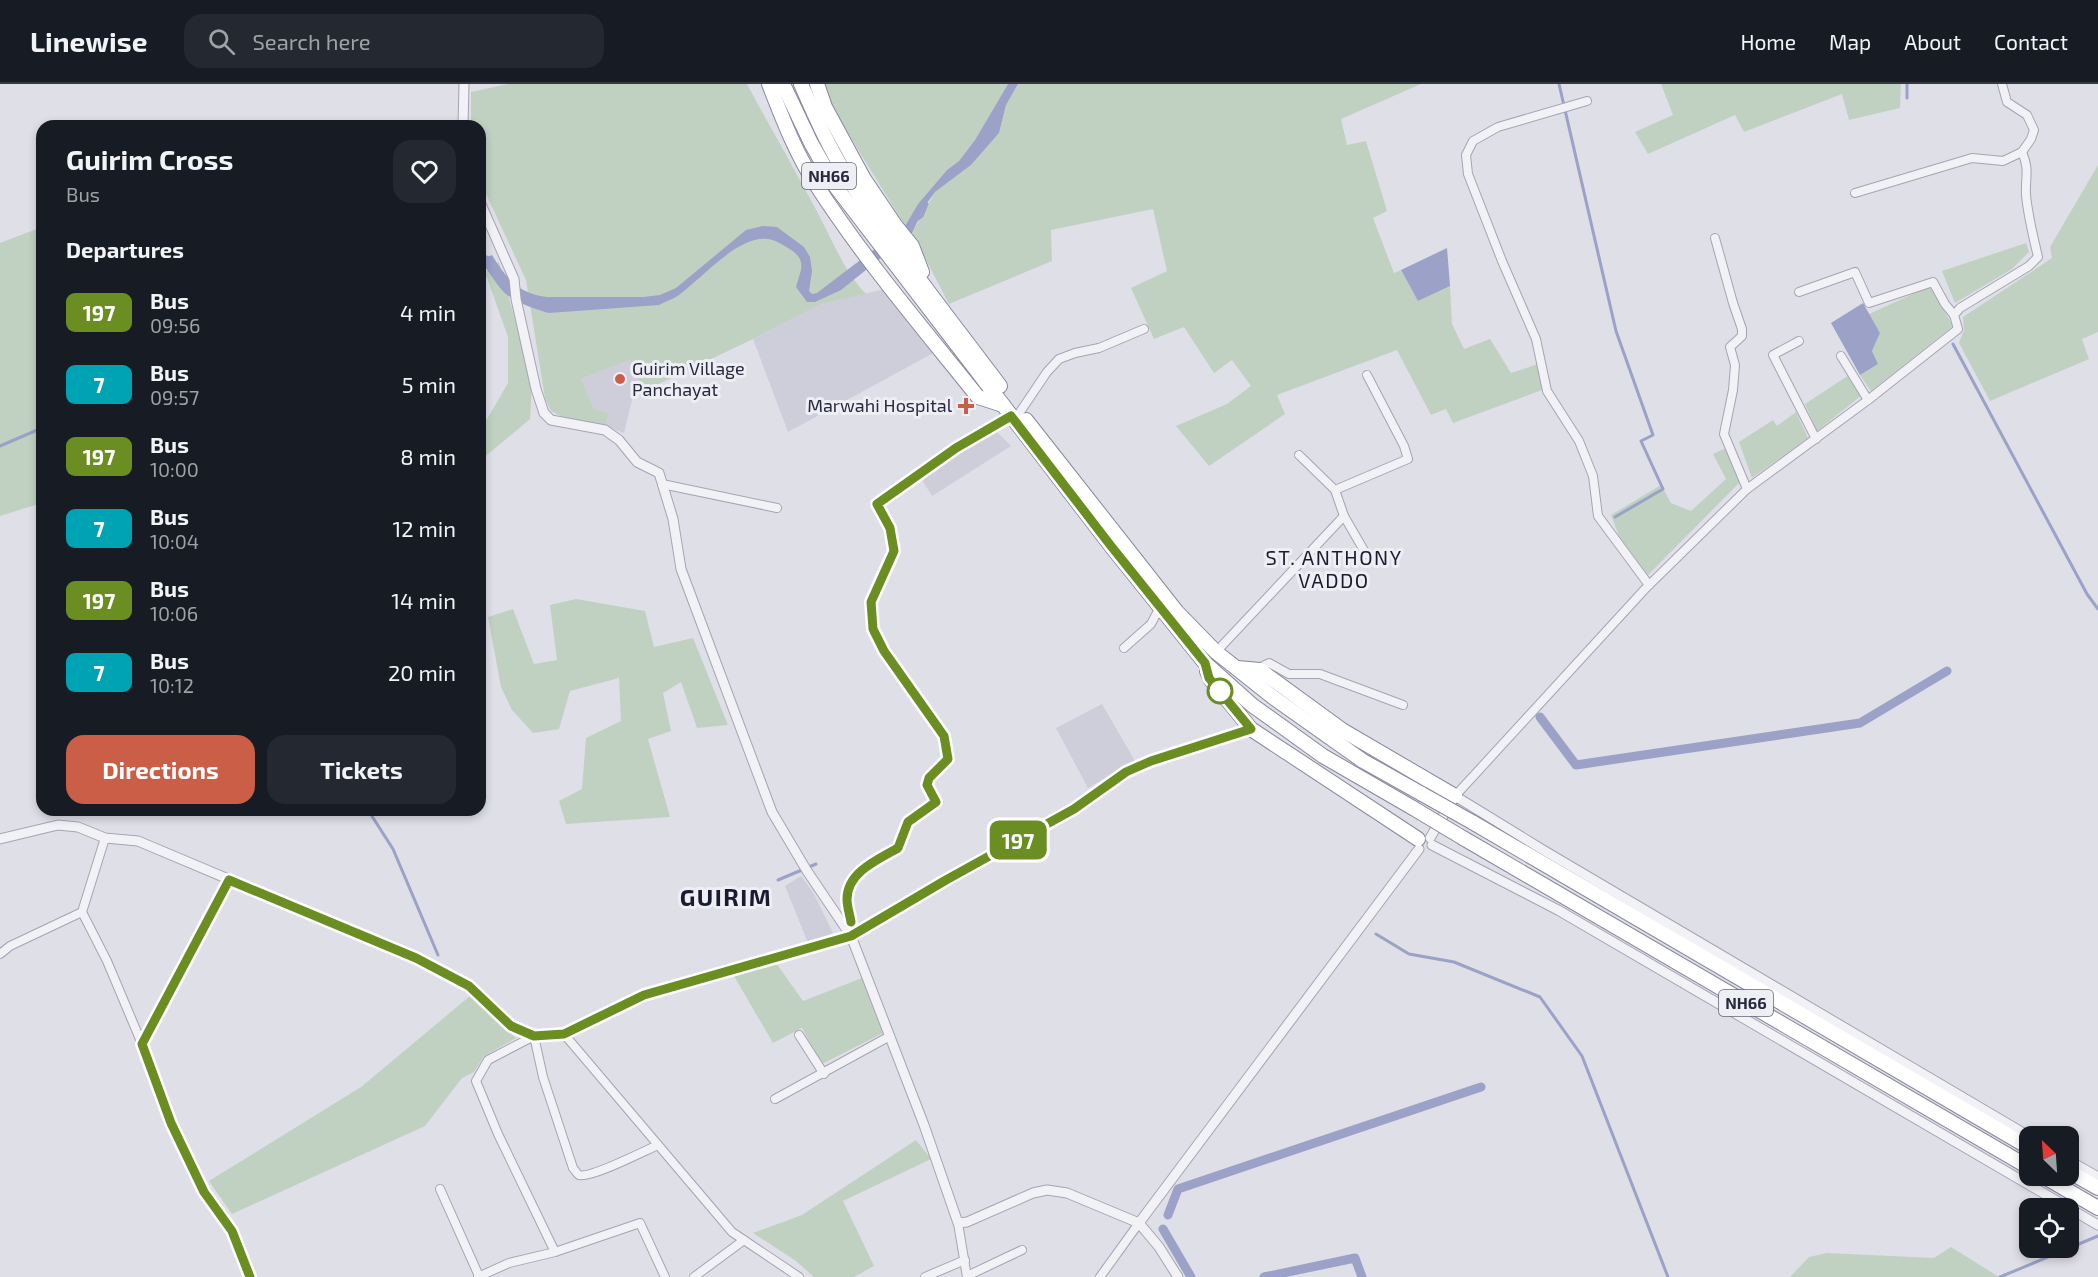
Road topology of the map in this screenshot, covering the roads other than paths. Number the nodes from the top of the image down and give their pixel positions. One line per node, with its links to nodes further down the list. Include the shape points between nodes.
1 (464, 84): 8 (street)
2 (769, 84): 21 (highway, via 814,182 873,265 978,397)
3 (783, 84): 21 (highway, NH66, via 836,187)
4 (801, 84): 13 (highway, NH66, via 848,177)
5 (817, 84): 13 (highway, via 825,107 864,178 912,246)
6 (2002, 84): 9 (street, via 2007,102 2027,115 2034,130)
7 (1587, 100): 30 (street, via 1498,127 1473,141 1466,155 1468,174 1536,339 1547,391 1579,441 1593,476 1598,516)
8 (463, 120)
9 (2022, 152): 10 (street, via 2003,161 1972,158); 15 (street, via 2027,165 2030,226 2038,257)
10 (1855, 193)
11 (486, 216): 24 (street, via 514,279 544,413 551,420 605,430 637,462 659,473)
12 (1715, 238): 25 (street, via 1742,329 1742,336 1730,347 1733,381 1724,434)
13 (930, 292): 21 (highway, NH66)
14 (1799, 292): 15 (street, via 1855,272 1869,303 1933,282)
15 (1954, 315): 20 (street, via 1958,329)
16 (1144, 329): 21 (street, via 1059,359)
17 (1798, 341): 22 (street, via 1773,355)
18 (1841, 356): 20 (street)
19 (1367, 375): 26 (street, via 1408,459)
20 (1868, 400): 22 (street)
21 (1012, 411): 31 (highway, NH66); 33 (highway, NH66, via 1177,612); 45 (street, via 877,504 890,528 894,551 871,602 873,629 944,736 948,759 927,785 936,802 908,822 898,848 854,878 847,897)
22 (1816, 439): 25 (street)
23 (1299, 455): 26 (street)
24 (662, 483): 27 (street); 45 (street, via 681,569 772,812)
25 (1748, 489): 30 (street)
26 (1335, 490): 28 (street)
27 (777, 508)
28 (1344, 516): 29 (street); 33 (street)
29 (1366, 554)
30 (1649, 585): 39 (street)
31 (1160, 607): 32 (street, via 1151,624); 34 (highway, NH66)
32 (1124, 648)
33 (1216, 652): 35 (highway, NH66)
34 (1205, 663): 38 (highway, via 1209,678); 57 (highway, NH66, bridge, via 1252,705 1323,756)
35 (1237, 668): 36 (highway); 55 (highway, NH66, bridge, via 1363,761)
36 (1257, 669): 37 (street, via 1269,663 1289,674 1320,674); 39 (highway, via 1342,730)
37 (1403, 705)
38 (1251, 729): 42 (highway); 45 (street, via 1126,772 1074,809)
39 (1455, 796): 42 (street); 54 (street)
40 (105, 838): 41 (street, via 78,827 58,825); 43 (street, via 138,842); 44 (street)
41 (0, 839)
42 (1425, 843): 66 (street); 67 (street, via 1558,910)
43 (229, 880): 49 (street, via 416,958 469,986 511,1026); 51 (street)
44 (82, 912): 46 (street); 51 (street)
45 (851, 936): 47 (street, via 644,995); 50 (street)
46 (0, 954)
47 (564, 1034): 49 (street); 56 (street)
48 (799, 1035): 52 (street)
49 (534, 1036): 56 (street, via 543,1077 578,1174 601,1171); 70 (street, via 488,1060 476,1081)
50 (890, 1036): 52 (street); 65 (street)
51 (142, 1044): 73 (street, via 171,1123 204,1192 232,1231)
52 (824, 1074): 53 (street)
53 (775, 1100)
54 (2019, 1131)
55 (2019, 1142)
56 (658, 1145): 68 (street, via 732,1232)
57 (2019, 1162)
58 (2079, 1166): 60 (street)
59 (2079, 1177): 62 (highway)
60 (2098, 1177)
61 (2060, 1186): 64 (highway)
62 (2098, 1188)
63 (440, 1189): 74 (street)
64 (2098, 1208)
65 (958, 1223): 66 (street, via 1047,1190 1067,1193); 71 (street)
66 (1139, 1223): 79 (street); 80 (street)
67 (2098, 1225)
68 (744, 1239): 76 (street); 77 (street)
69 (1022, 1251): 72 (street)
70 (555, 1252): 74 (street, via 509,1263); 75 (street, via 640,1223)
71 (965, 1260): 72 (street); 78 (street)
72 (967, 1276)
73 (250, 1277)
74 (478, 1277)
75 (665, 1277)
76 (694, 1277)
77 (799, 1277)
78 (925, 1277)
79 (1100, 1277)
80 (1178, 1277)

